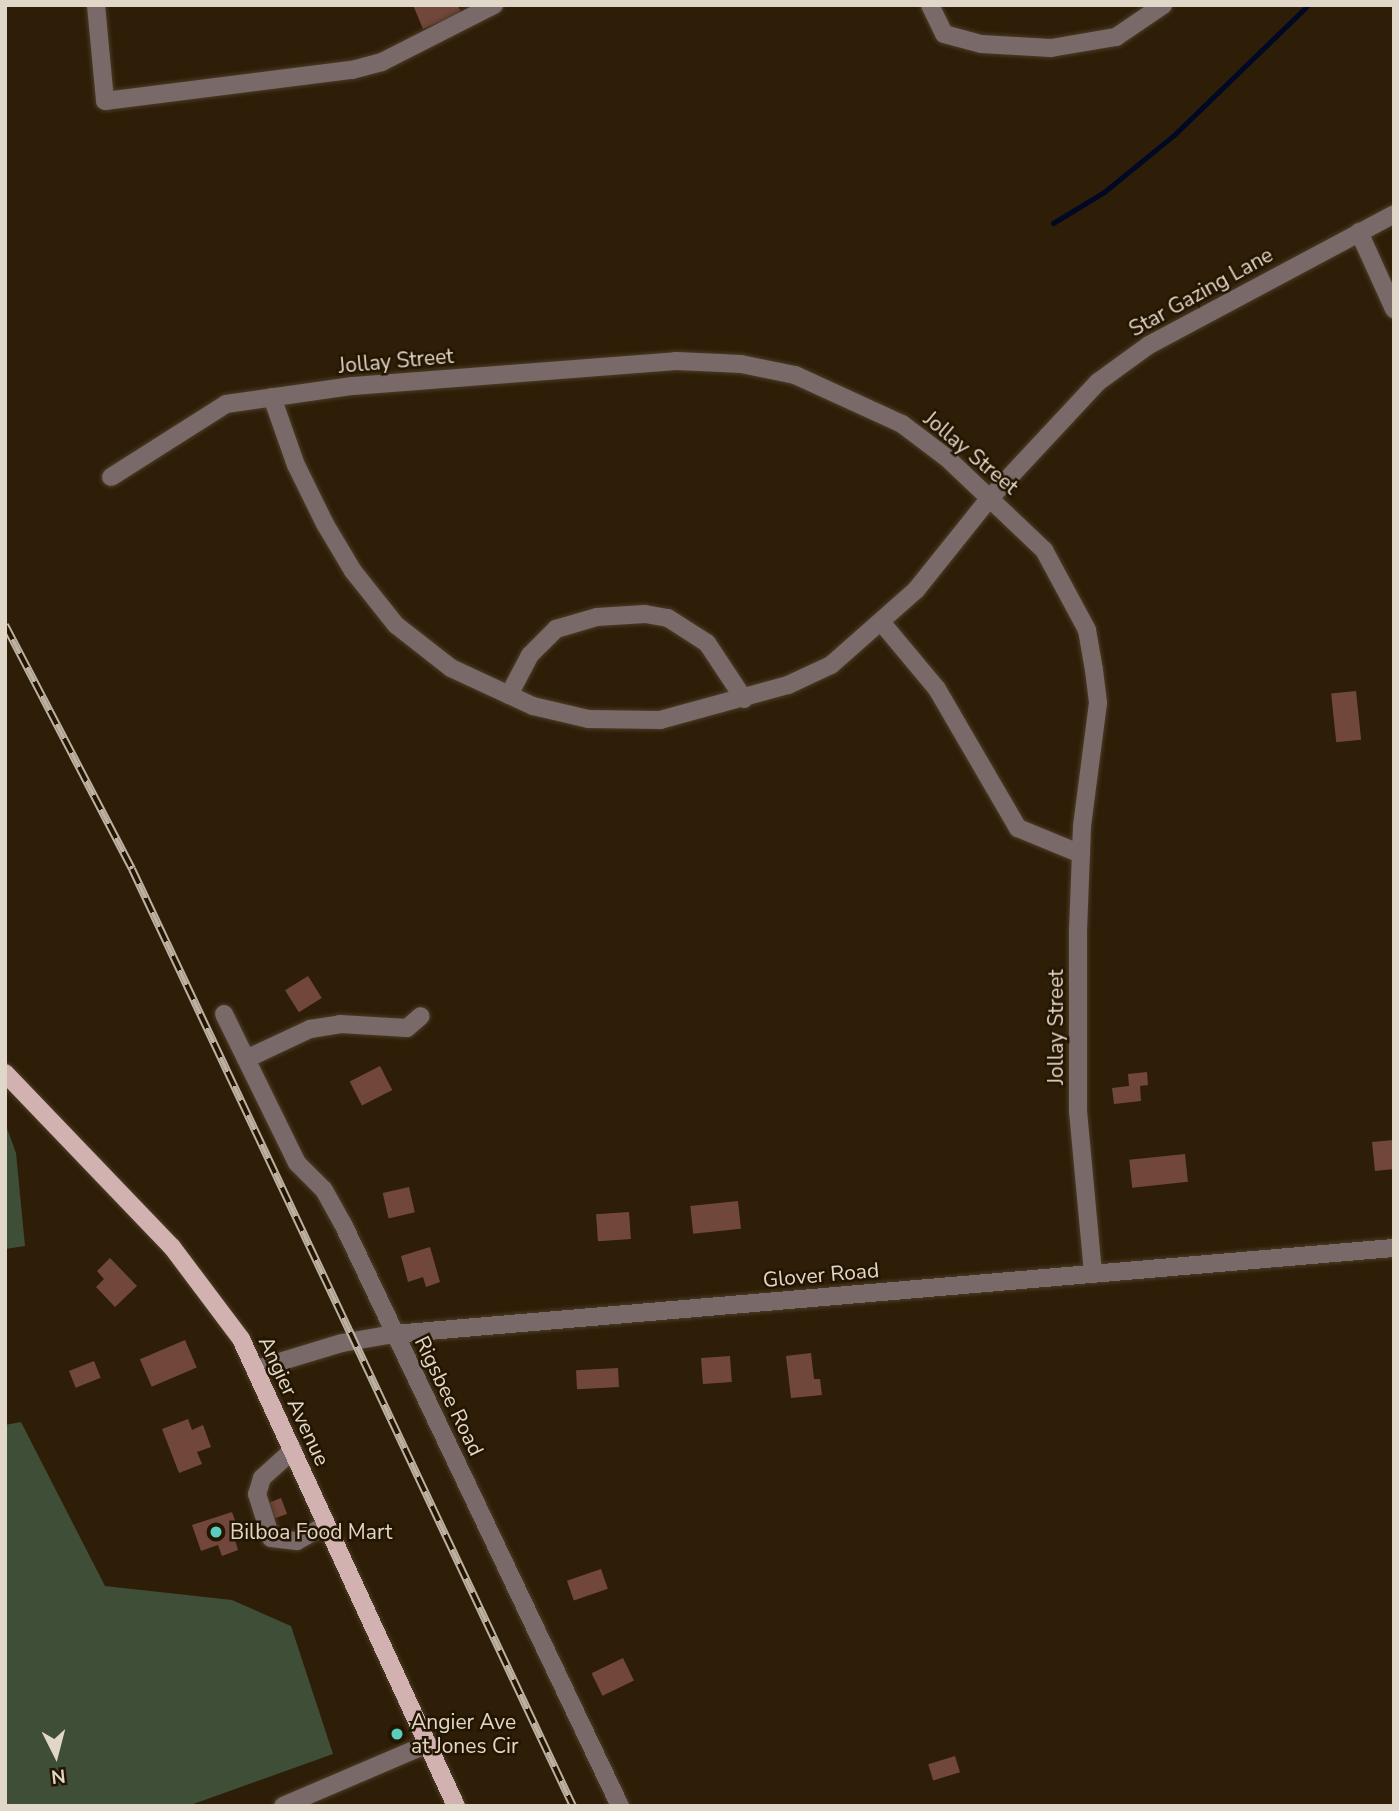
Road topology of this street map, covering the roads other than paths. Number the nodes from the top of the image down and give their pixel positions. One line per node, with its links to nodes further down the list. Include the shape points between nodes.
1 (96, 5): 2 (street, via 105,101 352,70 382,62)
2 (494, 5)
3 (930, 5): 4 (street, via 944,34 981,44 1051,48 1116,37)
4 (1163, 5)
5 (1394, 214): 6 (street, Star Gazing Lane)
6 (1359, 232): 7 (street); 10 (street, Star Gazing Lane, via 1149,345 1071,409)
7 (1394, 309)
8 (272, 397): 9 (street, Jollay Street, via 226,404); 10 (street, Jollay Street, via 618,363 741,364 795,375 902,424); 12 (street, Star Gazing Lane, via 309,495 380,610 451,668)
9 (111, 477)
10 (989, 499): 11 (street, Star Gazing Lane, via 965,535); 14 (street, Jollay Street, via 1044,551 1087,630 1098,703)
11 (882, 624): 13 (street, Star Gazing Lane, via 831,666); 14 (street, via 937,689 1018,828)
12 (509, 695): 13 (street, Star Gazing Lane, via 560,714 610,721 660,720); 13 (street, via 530,655 556,629 597,617 645,614 668,618 707,643)
13 (744, 699)
14 (1081, 854): 20 (street, Jollay Street, via 1078,1111)
15 (224, 1014): 17 (street, Rigsbee Road)
16 (421, 1017): 17 (street, via 407,1028 340,1024 310,1029)
17 (246, 1059): 21 (street, Rigsbee Road, via 297,1163 324,1190 343,1224)
18 (5, 1073): 22 (main road, Angier Avenue, via 172,1247 215,1301)
19 (1394, 1248): 20 (street, Glover Road)
20 (1093, 1274): 21 (street, Glover Road)
21 (394, 1335): 22 (street, Glover Road, via 342,1343); 28 (street, Rigsbee Road)
22 (256, 1369): 23 (main road, Angier Avenue)
23 (293, 1450): 24 (main road, Angier Avenue); 24 (street, via 262,1478 257,1494 271,1538 297,1541)
24 (326, 1525): 25 (main road, Angier Avenue)
25 (428, 1744): 26 (street); 27 (main road, Angier Avenue)
26 (283, 1806)
27 (456, 1806)
28 (620, 1806)

